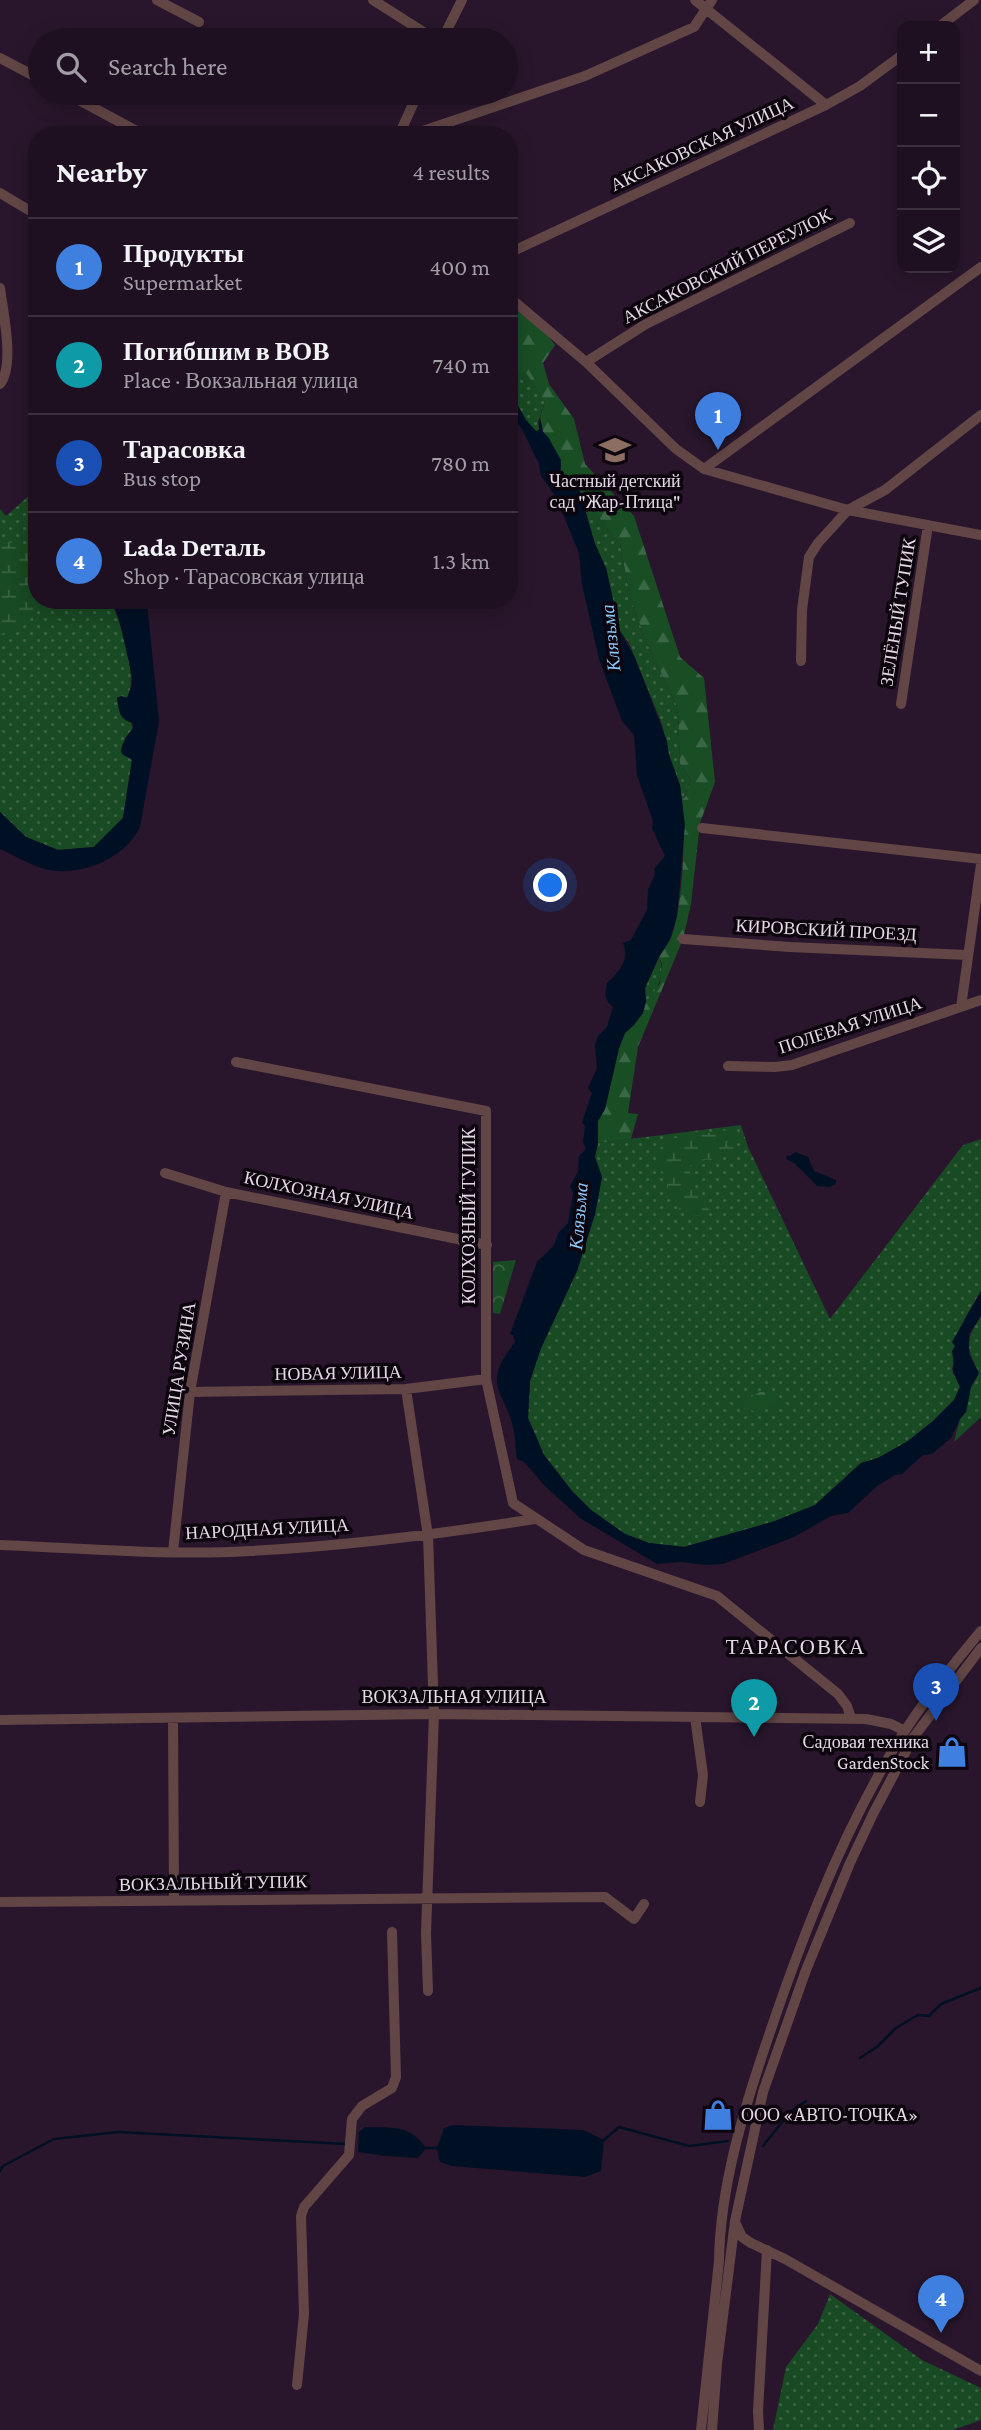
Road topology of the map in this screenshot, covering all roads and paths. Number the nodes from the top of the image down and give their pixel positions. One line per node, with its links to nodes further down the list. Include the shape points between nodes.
1 (157, 0): 8 (street)
2 (373, 0): 9 (street)
3 (462, 0): 10 (street)
4 (695, 0): 6 (street)
5 (974, 0): 7 (street)
6 (709, 5): 14 (street, via 695,27 585,76); 18 (street)
7 (947, 21)
8 (199, 22)
9 (417, 28)
10 (448, 28)
11 (0, 58): 13 (street)
12 (897, 59): 18 (street, АКСАКОВСКАЯ УЛИЦА)
13 (28, 73)
14 (518, 99)
15 (88, 105): 19 (street)
16 (413, 105): 20 (street)
17 (499, 105): 21 (street)
18 (826, 105): 25 (street, АКСАКОВСКАЯ УЛИЦА)
19 (127, 126)
20 (403, 126)
21 (438, 126)
22 (0, 193): 23 (street)
23 (28, 210)
24 (850, 223): 30 (street, АКСАКОВСКИЙ ПЕРЕУЛОК, via 646,324)
25 (518, 249)
26 (981, 267): 33 (street)
27 (0, 288): 29 (street)
28 (518, 305): 30 (street)
29 (2, 330): 31 (street, via 7,359)
30 (586, 362): 33 (street, via 676,449)
31 (0, 384)
32 (981, 415): 34 (street, via 885,490)
33 (704, 469): 34 (street)
34 (848, 510): 35 (street); 37 (street, via 809,556)
35 (928, 525): 36 (street); 38 (street, ЗЕЛЁНЫЙ ТУПИК)
36 (981, 535)
37 (801, 661)
38 (901, 704)
39 (702, 828): 40 (street)
40 (981, 862): 42 (street)
41 (683, 939): 42 (street, КИРОВСКИЙ ПРОЕЗД)
42 (967, 955): 44 (street)
43 (981, 1000): 44 (street, ПОЛЕВАЯ УЛИЦА)
44 (961, 1007): 46 (street, ПОЛЕВАЯ УЛИЦА, via 792,1065)
45 (236, 1062): 49 (street, КОЛХОЗНЫЙ ТУПИК, via 486,1111)
46 (728, 1066)
47 (165, 1174): 48 (street, КОЛХОЗНАЯ УЛИЦА)
48 (226, 1192): 49 (street, КОЛХОЗНАЯ УЛИЦА); 52 (street, УЛИЦА РУЗИНА)
49 (487, 1245): 50 (street, КОЛХОЗНЫЙ ТУПИК)
50 (486, 1379): 51 (street, НОВАЯ УЛИЦА); 53 (street, КОЛХОЗНЫЙ ТУПИК, via 513,1503)
51 (406, 1390): 52 (street, НОВАЯ УЛИЦА); 54 (street)
52 (190, 1392): 56 (street, УЛИЦА РУЗИНА)
53 (535, 1519): 54 (street, НАРОДНАЯ УЛИЦА); 62 (street, КОЛХОЗНЫЙ ТУПИК, via 584,1550 717,1596 838,1694)
54 (428, 1536): 56 (street, НАРОДНАЯ УЛИЦА, via 248,1551); 59 (street)
55 (0, 1545): 56 (street, НАРОДНАЯ УЛИЦА)
56 (173, 1552)
57 (981, 1631): 64 (street)
58 (981, 1648): 72 (street, via 913,1738 850,1863 806,1970 764,2092)
59 (434, 1714): 60 (street, ВОКЗАЛЬНАЯ УЛИЦА); 61 (street, ВОКЗАЛЬНАЯ УЛИЦА); 66 (street)
60 (695, 1717): 62 (street, ВОКЗАЛЬНАЯ УЛИЦА); 65 (street, via 703,1776)
61 (173, 1718): 63 (street, ВОКЗАЛЬНАЯ УЛИЦА); 67 (street)
62 (851, 1718): 64 (street, ВОКЗАЛЬНАЯ УЛИЦА, via 879,1721)
63 (0, 1720)
64 (905, 1731): 77 (street, via 866,1798 821,1897 750,2090 719,2235)
65 (700, 1802)
66 (427, 1897): 67 (street, ВОКЗАЛЬНЫЙ ТУПИК); 69 (street, ВОКЗАЛЬНЫЙ ТУПИК, via 605,1897 634,1919); 71 (street)
67 (174, 1901): 68 (street, ВОКЗАЛЬНЫЙ ТУПИК)
68 (0, 1902)
69 (644, 1904)
70 (392, 1932): 76 (street, via 396,2077 392,2088 362,2106 352,2119 349,2155 304,2207 304,2314)
71 (428, 1992)
72 (735, 2221): 73 (street, via 743,2237); 74 (street)
73 (761, 2248): 74 (street, via 742,2249); 75 (street); 79 (street)
74 (731, 2260): 78 (street)
75 (981, 2371)
76 (296, 2385)
77 (701, 2430)
78 (712, 2430)
79 (759, 2430)

